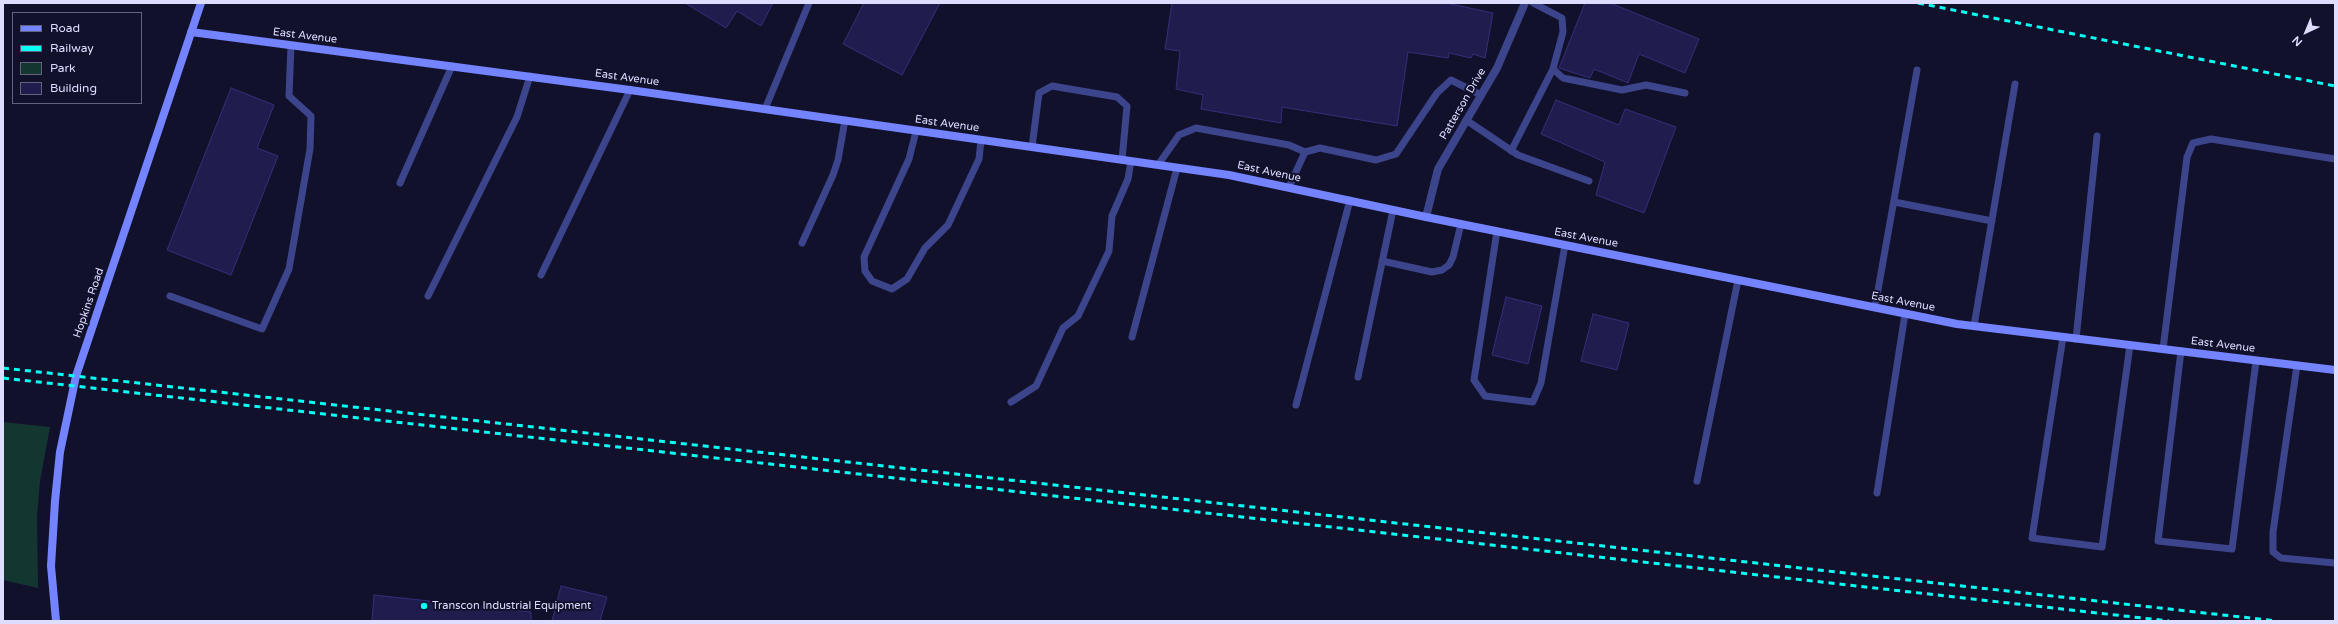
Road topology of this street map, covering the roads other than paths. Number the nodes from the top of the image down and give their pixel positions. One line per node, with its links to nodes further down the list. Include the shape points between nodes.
1 (201, 3): 5 (street, Hopkins Road)
2 (809, 3): 15 (lane)
3 (1526, 3): 14 (street, Patterson Drive, via 1497,68)
4 (1533, 3): 8 (lane, via 1562,18 1563,32)
5 (191, 32): 6 (street, East Avenue); 64 (street, Hopkins Road, via 76,376 60,452 55,501 52,566)
6 (291, 45): 7 (street, East Avenue); 44 (lane, via 289,96 311,116 310,149 289,269 262,330)
7 (452, 66): 10 (street, East Avenue); 30 (lane)
8 (1552, 69): 13 (lane, via 1564,78 1622,90 1646,85); 22 (lane)
9 (1917, 70): 33 (lane)
10 (530, 76): 12 (street, East Avenue); 45 (lane, via 517,117)
11 (2015, 84): 36 (lane)
12 (630, 90): 15 (street, East Avenue); 42 (lane)
13 (1685, 93)
14 (1481, 95): 17 (street, Patterson Drive); 23 (lane, via 1451,80 1437,93 1396,154 1376,160 1320,148)
15 (766, 109): 16 (street, East Avenue)
16 (845, 120): 18 (street, East Avenue); 39 (lane, via 833,175)
17 (1466, 120): 22 (lane); 35 (street, Patterson Drive, via 1438,169)
18 (916, 131): 20 (street, East Avenue); 20 (lane, via 909,159 864,258 865,271 872,281 892,289 907,279 925,248 948,225 979,159)
19 (2097, 136): 51 (lane)
20 (981, 140): 21 (street, East Avenue)
21 (1032, 147): 25 (street, East Avenue); 25 (lane, via 1039,93 1052,86 1118,97 1127,106)
22 (1511, 151): 29 (lane)
23 (1305, 152): 27 (lane, via 1289,145 1196,128 1179,135); 31 (lane)
24 (2335, 159): 53 (lane, via 2211,139 2193,143 2187,157)
25 (1122, 160): 26 (street, East Avenue)
26 (1131, 161): 27 (street, East Avenue); 59 (lane, via 1128,179 1112,216 1109,251 1078,316 1063,328 1036,386)
27 (1158, 165): 28 (street, East Avenue)
28 (1177, 168): 31 (street, East Avenue); 49 (lane)
29 (1589, 181)
30 (400, 184)
31 (1289, 187): 32 (street, East Avenue)
32 (1350, 200): 34 (street, East Avenue); 60 (lane)
33 (1894, 202): 36 (lane); 46 (lane)
34 (1393, 210): 35 (street, East Avenue); 41 (lane)
35 (1426, 217): 37 (street, East Avenue)
36 (1992, 221): 48 (lane)
37 (1460, 224): 38 (street, East Avenue); 41 (lane, via 1453,257 1449,265 1442,270 1432,272)
38 (1497, 231): 40 (street, East Avenue); 40 (lane, via 1474,380 1485,396 1533,402 1541,383)
39 (802, 243)
40 (1565, 245): 43 (street, East Avenue)
41 (1382, 261): 58 (lane)
42 (541, 275)
43 (1738, 280): 46 (street, East Avenue); 61 (lane)
44 (170, 296)
45 (428, 296)
46 (1875, 308): 47 (street, East Avenue)
47 (1905, 314): 48 (street, East Avenue); 62 (lane)
48 (1974, 326): 50 (street, East Avenue)
49 (1132, 336)
50 (2063, 337): 51 (street, East Avenue); 52 (lane, via 2032,538 2102,547)
51 (2076, 339): 52 (street, East Avenue)
52 (2130, 345): 53 (street, East Avenue)
53 (2163, 349): 54 (street, East Avenue)
54 (2181, 351): 55 (street, East Avenue); 55 (lane, via 2158,541 2232,549)
55 (2256, 360): 56 (street, East Avenue)
56 (2297, 366): 57 (street, East Avenue); 63 (lane, via 2273,532 2273,552 2282,558)
57 (2335, 370)
58 (1358, 377)
59 (1011, 402)
60 (1296, 405)
61 (1697, 481)
62 (1877, 493)
63 (2335, 563)
64 (56, 621)

